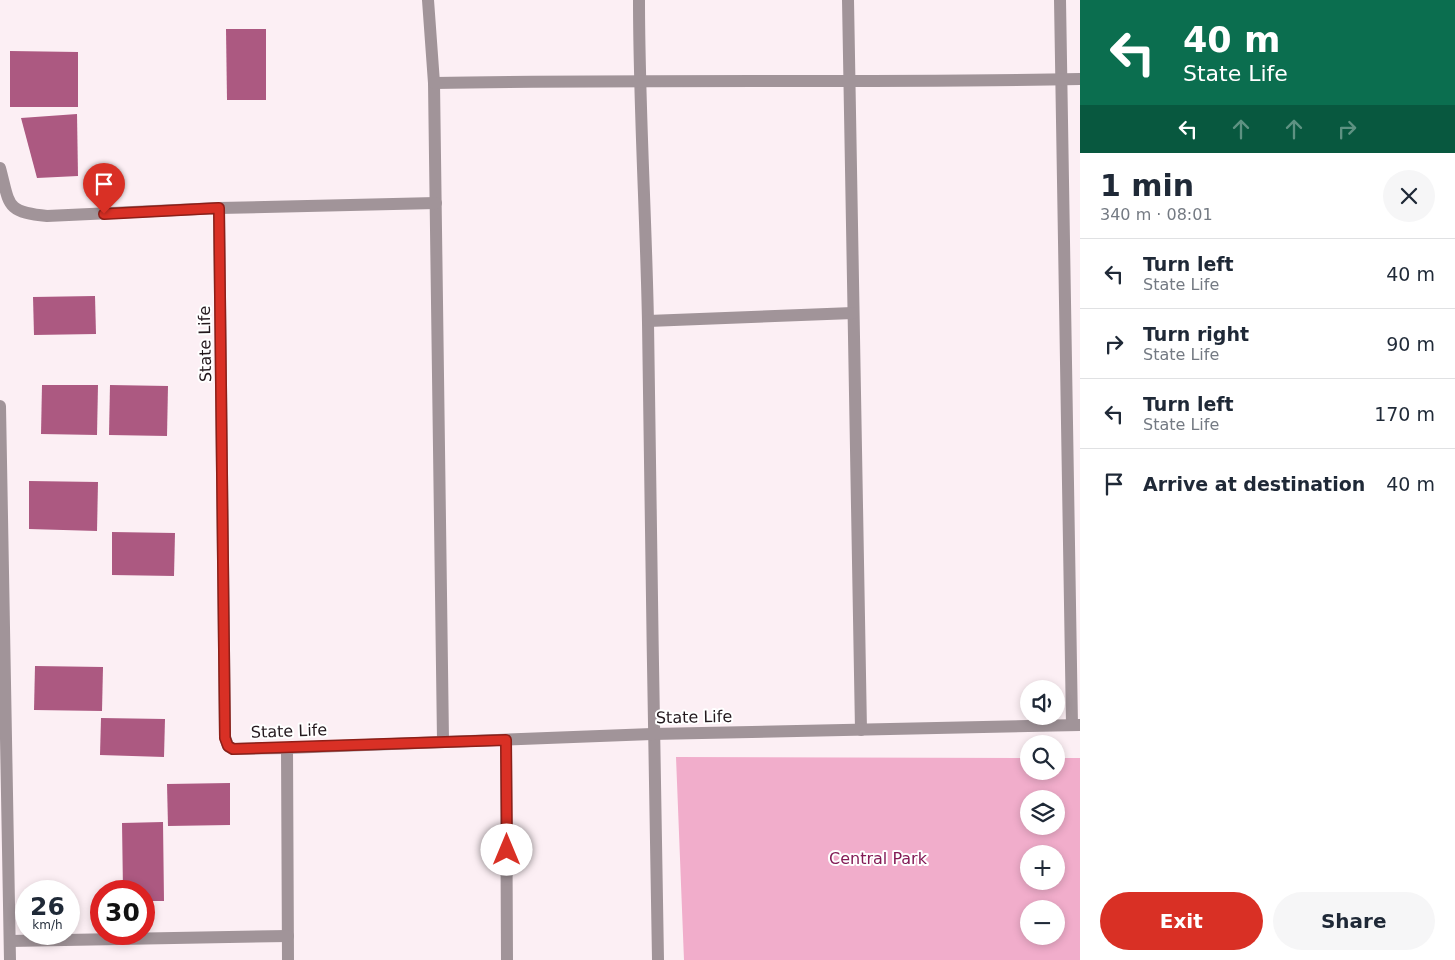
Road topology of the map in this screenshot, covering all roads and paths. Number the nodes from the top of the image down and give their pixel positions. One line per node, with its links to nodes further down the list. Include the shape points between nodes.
1 (428, 0): 9 (street)
2 (639, 0): 5 (street)
3 (848, 0): 8 (street)
4 (1060, 0): 6 (street)
5 (639, 79): 8 (street); 9 (street); 15 (street)
6 (1062, 79): 7 (street); 8 (street); 17 (street)
7 (1080, 79)
8 (848, 81): 14 (street)
9 (434, 83): 11 (street)
10 (0, 168): 12 (street)
11 (436, 202): 13 (street); 20 (street)
12 (5, 205): 13 (street, via 23,214 47,216)
13 (219, 208): 22 (street, State Life, via 225,738 233,749)
14 (853, 313): 15 (street); 18 (street)
15 (648, 321): 19 (street)
16 (0, 406): 24 (street)
17 (1076, 725): 18 (street, State Life)
18 (861, 730): 19 (street, State Life)
19 (652, 734): 21 (street, State Life); 28 (street)
20 (443, 740): 21 (street, State Life); 22 (street, State Life)
21 (506, 740): 27 (street)
22 (287, 748): 23 (street)
23 (288, 936): 24 (street); 26 (street)
24 (10, 941): 25 (street)
25 (10, 960)
26 (288, 960)
27 (507, 960)
28 (658, 960)

